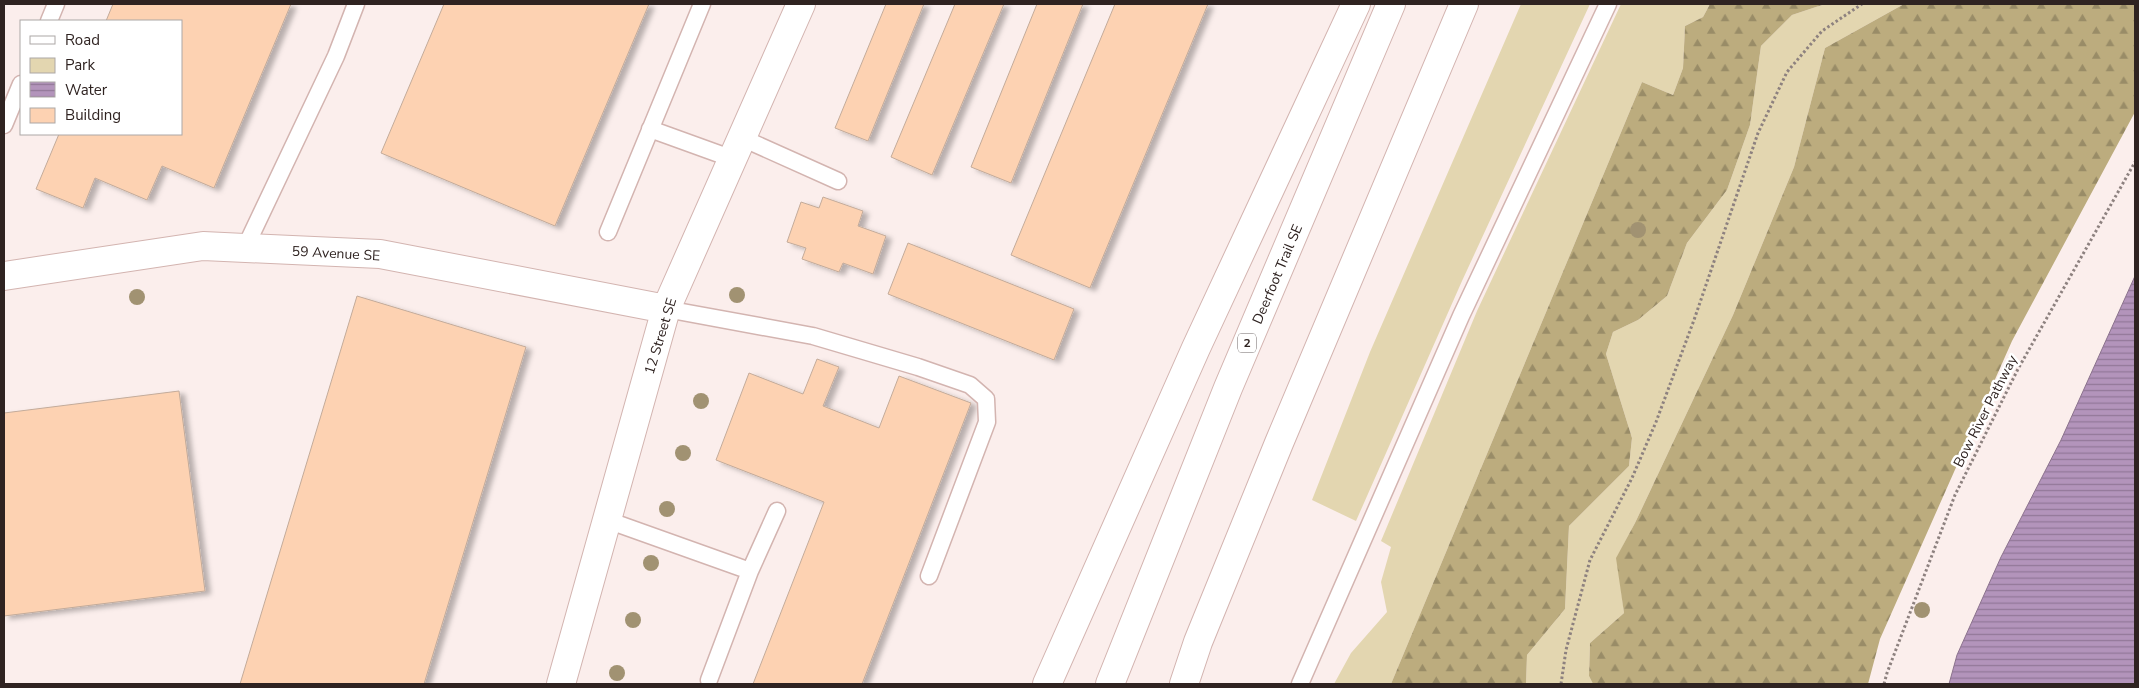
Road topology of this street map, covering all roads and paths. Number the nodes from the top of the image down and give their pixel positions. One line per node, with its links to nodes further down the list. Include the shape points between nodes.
1 (56, 4): 10 (lane)
2 (356, 4): 19 (lane, via 336,56)
3 (702, 4): 14 (lane)
4 (801, 4): 15 (main road, 12 Street SE)
5 (1356, 4): 28 (main road, via 1196,348)
6 (1391, 4): 29 (main road, Deerfoot Trail SE / 2, via 1228,388)
7 (1464, 4): 30 (main road, via 1279,443)
8 (1608, 4): 31 (lane, via 1461,316)
9 (1862, 4): 32 (path, via 1822,31 1787,72 1758,133 1656,422 1632,478 1590,560 1566,650)
10 (49, 20)
11 (20, 86): 12 (lane)
12 (7, 109): 13 (lane)
13 (4, 125)
14 (650, 129): 15 (lane); 18 (lane)
15 (737, 149): 17 (lane); 21 (main road, 12 Street SE)
16 (2135, 162): 33 (path, Bow River Pathway, via 2018,369 1955,494)
17 (838, 181)
18 (608, 232)
19 (245, 248): 20 (main road, 59 Avenue SE, via 203,246); 21 (main road, 59 Avenue SE, via 380,254)
20 (4, 276)
21 (666, 309): 23 (main road, 12 Street SE); 25 (lane, via 813,336 970,385 986,399 987,422)
22 (777, 511): 24 (lane)
23 (607, 520): 24 (lane); 27 (main road, 12 Street SE)
24 (750, 570): 26 (lane)
25 (929, 576)
26 (709, 680)
27 (561, 684)
28 (1047, 684)
29 (1110, 684)
30 (1184, 684)
31 (1300, 684)
32 (1561, 684)
33 (1884, 684)

